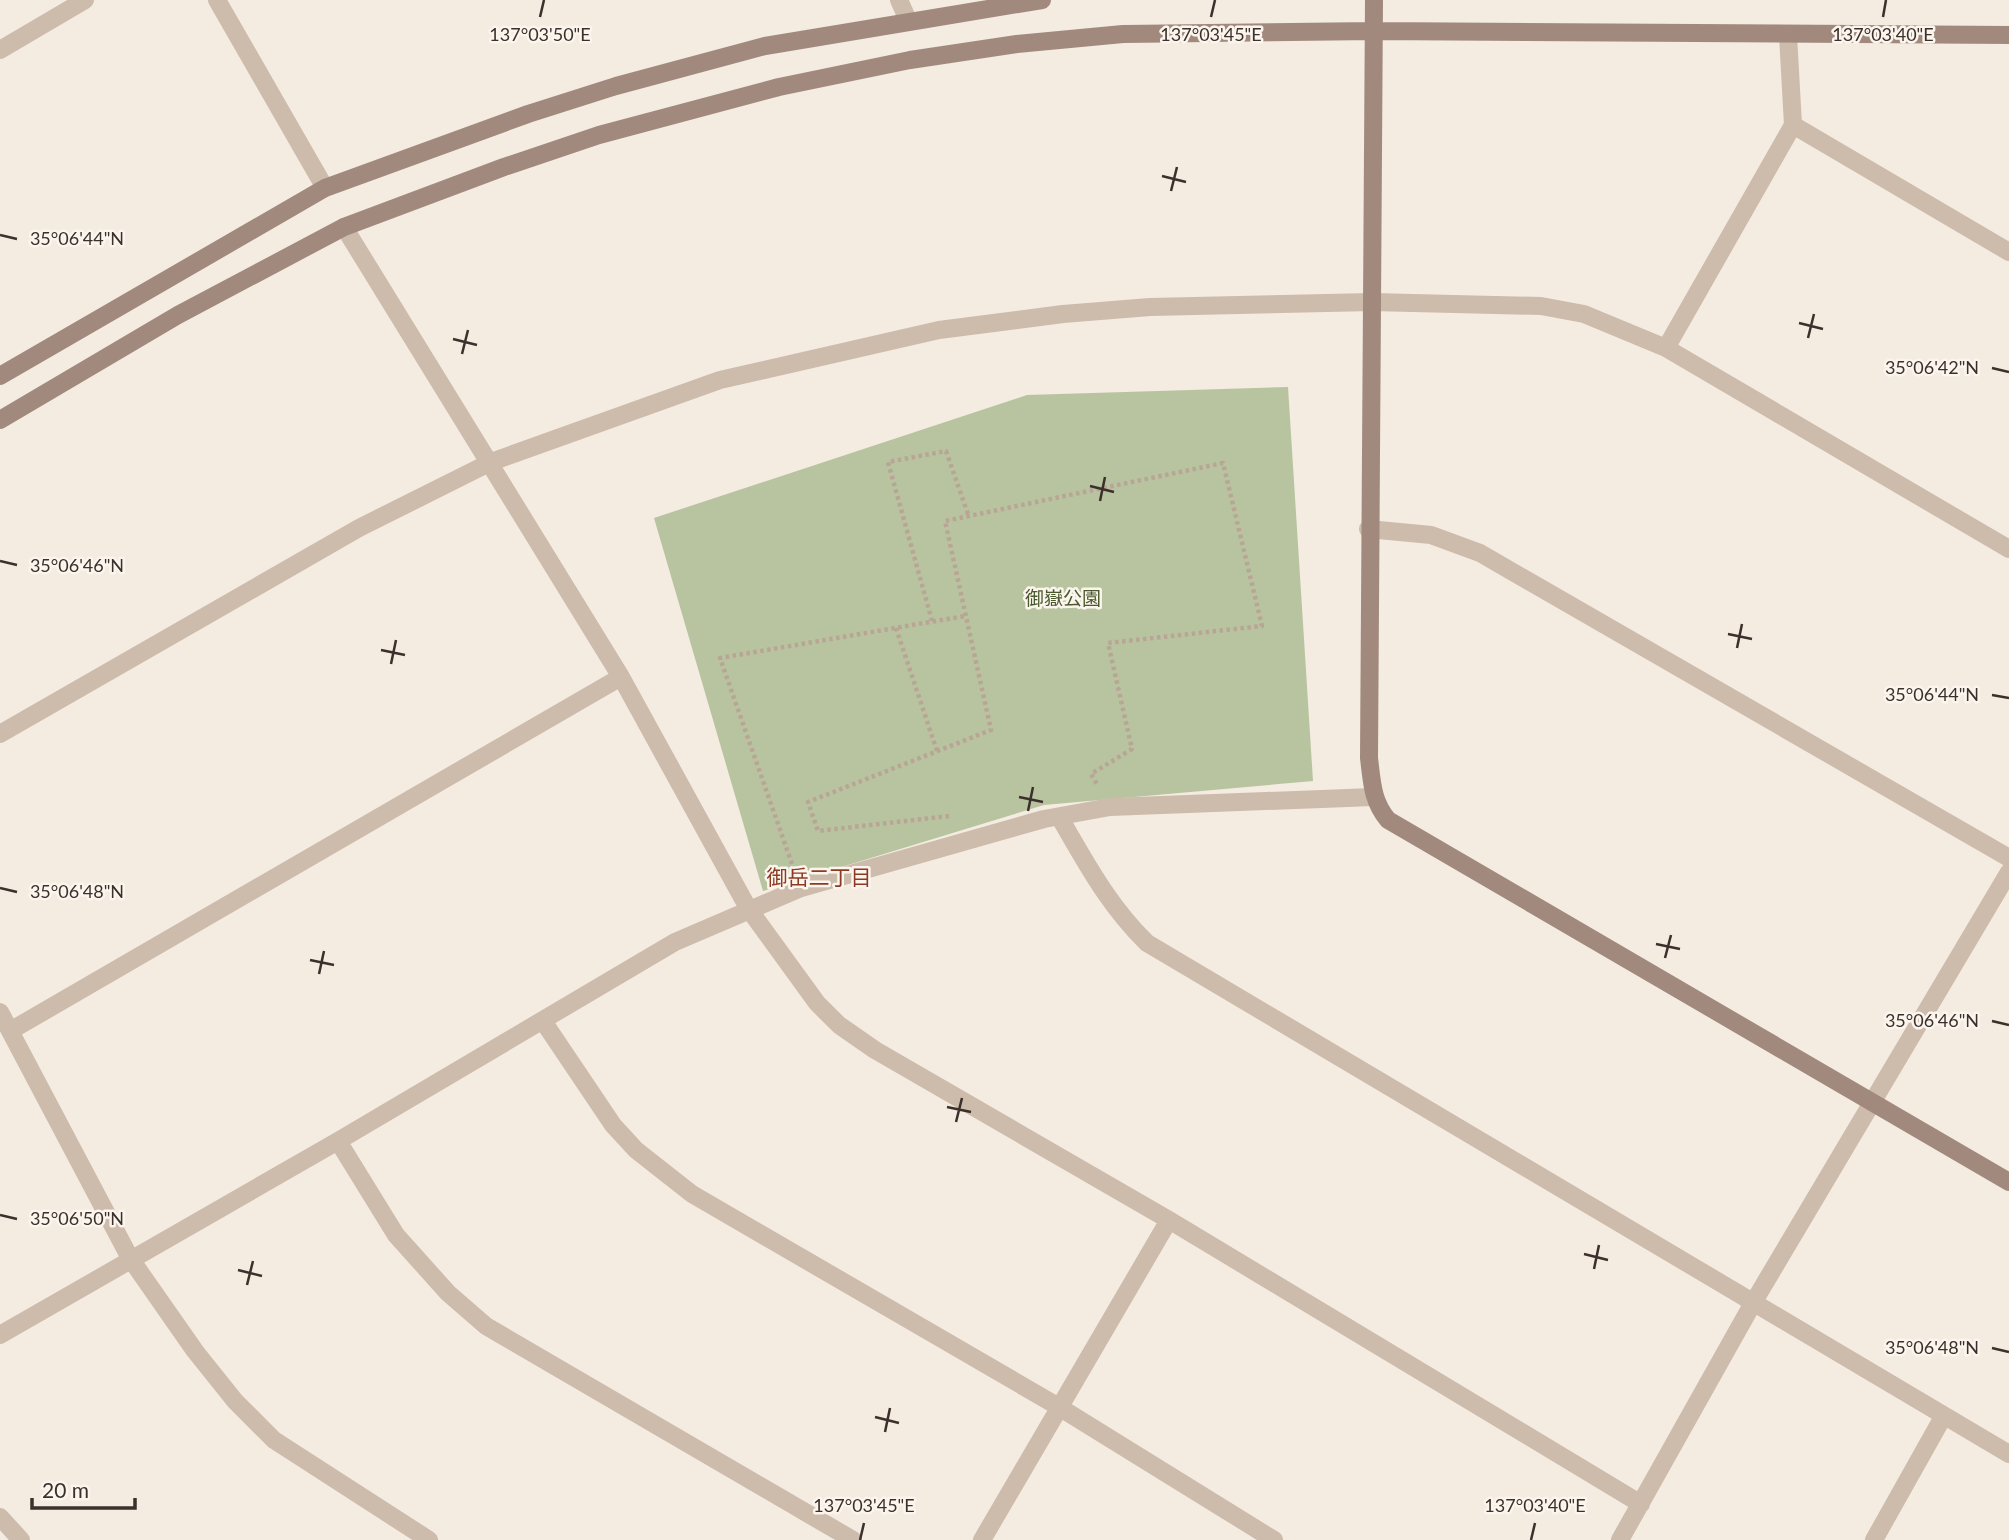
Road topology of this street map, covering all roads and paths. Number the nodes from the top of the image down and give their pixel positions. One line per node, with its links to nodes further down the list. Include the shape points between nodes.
1 (85, 0): 10 (street)
2 (217, 0): 12 (street)
3 (899, 0): 6 (street)
4 (1042, 0): 6 (street)
5 (1374, 0): 7 (street)
6 (908, 20): 12 (street, via 765,46 616,86)
7 (1374, 31): 8 (street); 13 (street, via 1123,34 910,61 779,87 599,135); 15 (street)
8 (1788, 35): 9 (street); 11 (street)
9 (2009, 35)
10 (0, 50)
11 (1793, 125): 14 (street); 16 (street)
12 (326, 188): 17 (street)
13 (345, 227): 18 (street, via 178,315); 19 (street)
14 (2009, 252)
15 (1372, 302): 16 (street, via 1541,306 1584,314); 19 (street, via 1150,307 939,330 720,380); 21 (street)
16 (1667, 348): 22 (street)
17 (0, 376)
18 (0, 420)
19 (491, 462): 26 (street); 27 (street, via 359,528)
20 (969, 517): 23 (path, via 944,522); 24 (path, via 946,451 888,462); 30 (path, via 1223,463 1262,626 1108,643 1132,749 1091,774)
21 (1368, 529): 29 (street); 33 (street, via 1431,535 1480,553)
22 (2009, 549)
23 (965, 616): 24 (path); 28 (path, via 991,730)
24 (932, 621): 25 (path)
25 (896, 628): 28 (path); 35 (path, via 720,658)
26 (621, 677): 36 (street); 39 (street)
27 (0, 734)
28 (937, 751): 31 (path, via 808,802 818,831)
29 (1373, 797): 30 (street); 40 (street, via 1388,820)
30 (1110, 807): 32 (street)
31 (951, 816)
32 (1060, 818): 35 (street, via 903,856); 45 (street, via 1103,893 1147,943)
33 (2009, 858)
34 (2009, 872): 40 (street)
35 (800, 888): 36 (street)
36 (748, 908): 38 (street, via 676,942); 43 (street, via 817,1003 839,1025)
37 (0, 1012): 39 (street)
38 (543, 1021): 41 (street); 47 (street, via 613,1125 636,1150 692,1194)
39 (10, 1031): 44 (street)
40 (1874, 1103): 42 (street); 45 (street)
41 (338, 1141): 44 (street); 54 (street, via 396,1235 448,1293 486,1326)
42 (2009, 1182)
43 (1169, 1220): 47 (street); 50 (street)
44 (130, 1258): 46 (street); 53 (street, via 195,1351 274,1440)
45 (1754, 1303): 48 (street); 50 (street)
46 (0, 1335)
47 (1059, 1407): 55 (street); 56 (street)
48 (1943, 1417): 49 (street); 58 (street)
49 (2009, 1454)
50 (1641, 1504): 57 (street)
51 (0, 1517): 52 (street)
52 (21, 1540)
53 (429, 1540)
54 (853, 1540)
55 (982, 1540)
56 (1273, 1540)
57 (1619, 1540)
58 (1874, 1540)

